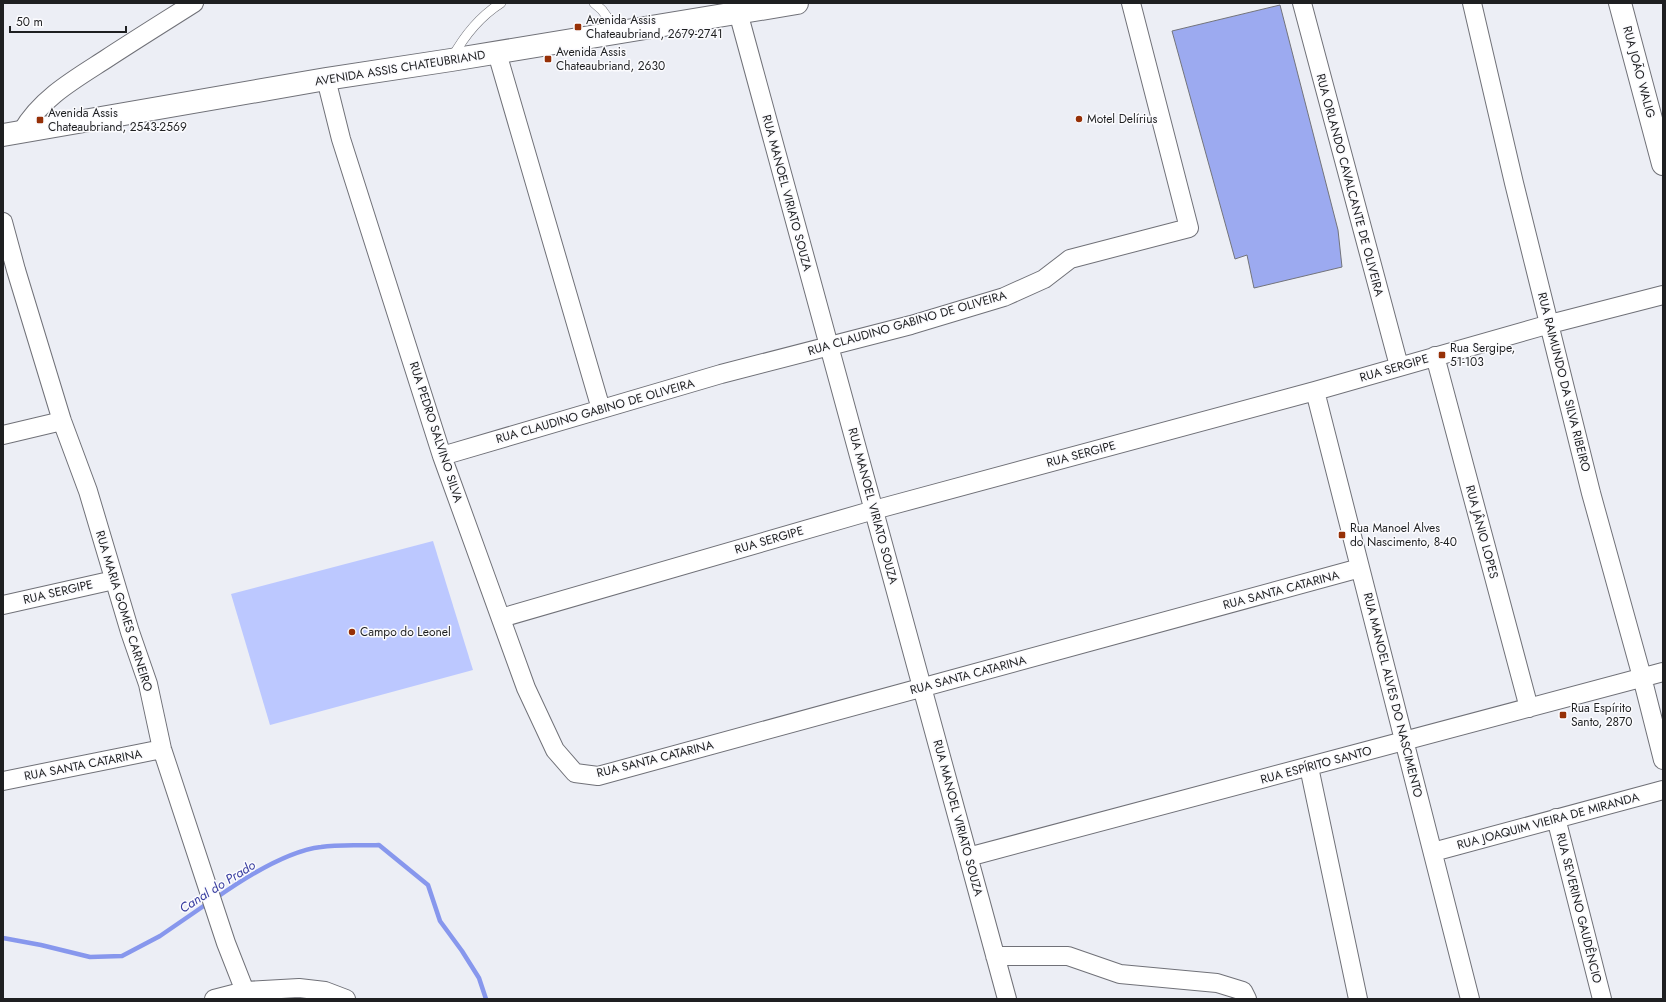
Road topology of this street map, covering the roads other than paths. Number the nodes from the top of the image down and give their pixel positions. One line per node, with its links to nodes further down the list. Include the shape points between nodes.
1 (194, 3): 14 (street, via 61,88 33,114)
2 (500, 3): 12 (lane, via 472,26)
3 (594, 3): 10 (lane)
4 (796, 3): 9 (main road, AVENIDA ASSIS CHATEUBRIAND)
5 (1131, 3): 20 (street, RUA CLAUDINO GABINO DE OLIVEIRA, via 1189,228 1070,259 1044,278 1004,297)
6 (1302, 3): 22 (street, RUA ORLANDO CAVALCANTE DE OLIVEIRA)
7 (1472, 3): 19 (street, RUA RAIMUNDO DA SILVA RIBEIRO)
8 (1620, 3): 15 (main road, RUA JOÃO WALIG)
9 (738, 12): 10 (main road, AVENIDA ASSIS CHATEUBRIAND); 20 (street, RUA MANOEL VIRIATO SOUZA)
10 (618, 32): 11 (main road, AVENIDA ASSIS CHATEUBRIAND)
11 (497, 53): 12 (main road, AVENIDA ASSIS CHATEUBRIAND); 24 (street)
12 (451, 60): 13 (main road, AVENIDA ASSIS CHATEUBRIAND)
13 (326, 79): 14 (main road, AVENIDA ASSIS CHATEUBRIAND); 27 (street, RUA PEDRO SALVINO SILVA, via 341,139)
14 (9, 130)
15 (1663, 164)
16 (3, 222): 17 (street, RUA MARIA GOMES CARNEIRO)
17 (9, 272): 25 (street, RUA MARIA GOMES CARNEIRO)
18 (1663, 294): 19 (street, RUA SERGIPE)
19 (1550, 324): 21 (street, RUA SERGIPE); 34 (street, RUA RAIMUNDO DA SILVA RIBEIRO, via 1591,493)
20 (829, 346): 24 (street, RUA CLAUDINO GABINO DE OLIVEIRA); 28 (street, RUA MANOEL VIRIATO SOUZA)
21 (1435, 356): 22 (street, RUA SERGIPE); 36 (street, RUA JÂNIO LOPES)
22 (1399, 366): 23 (street, RUA SERGIPE)
23 (1315, 391): 28 (street, RUA SERGIPE); 29 (street, RUA MANOEL ALVES DO NASCIMENTO)
24 (601, 409): 27 (street, RUA CLAUDINO GABINO DE OLIVEIRA)
25 (62, 422): 26 (street); 30 (street, RUA MARIA GOMES CARNEIRO, via 88,491)
26 (3, 435)
27 (442, 456): 32 (street, RUA PEDRO SALVINO SILVA)
28 (874, 510): 32 (street, RUA SERGIPE); 35 (street, RUA MANOEL VIRIATO SOUZA)
29 (1360, 568): 35 (street, RUA SANTA CATARINA); 37 (street, RUA MANOEL ALVES DO NASCIMENTO)
30 (114, 580): 31 (street, RUA SERGIPE); 38 (street, RUA MARIA GOMES CARNEIRO, via 148,684)
31 (3, 605)
32 (501, 618): 41 (street, RUA PEDRO SALVINO SILVA, via 526,688 555,750)
33 (1663, 672): 34 (street, RUA ESPÍRITO SANTO)
34 (1642, 677): 36 (street, RUA ESPÍRITO SANTO); 39 (street, RUA RAIMUNDO DA SILVA RIBEIRO)
35 (922, 688): 41 (street, RUA SANTA CATARINA, via 598,776); 46 (street, RUA MANOEL VIRIATO SOUZA)
36 (1529, 708): 37 (street, RUA ESPÍRITO SANTO)
37 (1405, 741): 40 (street, RUA ESPÍRITO SANTO); 45 (street, RUA MANOEL ALVES DO NASCIMENTO)
38 (162, 749): 42 (street, RUA SANTA CATARINA); 48 (street, RUA MARIA GOMES CARNEIRO)
39 (1663, 760)
40 (1309, 767): 46 (street, RUA ESPÍRITO SANTO); 53 (street)
41 (575, 773)
42 (3, 781)
43 (1663, 790): 44 (street, RUA JOAQUIM VIEIRA DE MIRANDA)
44 (1556, 818): 45 (street, RUA JOAQUIM VIEIRA DE MIRANDA); 55 (street, RUA SEVERINO GAUDÊNCIO)
45 (1433, 852): 54 (street, RUA MANOEL ALVES DO NASCIMENTO)
46 (968, 857): 47 (street, RUA MANOEL VIRIATO SOUZA)
47 (995, 956): 51 (street, RUA MANOEL VIRIATO SOUZA); 52 (street, via 1068,956 1120,974 1217,983 1243,991)
48 (246, 995): 49 (street); 50 (street, via 299,988 325,991)
49 (214, 999)
50 (346, 999)
51 (1007, 999)
52 (1247, 999)
53 (1358, 999)
54 (1470, 999)
55 (1602, 999)

